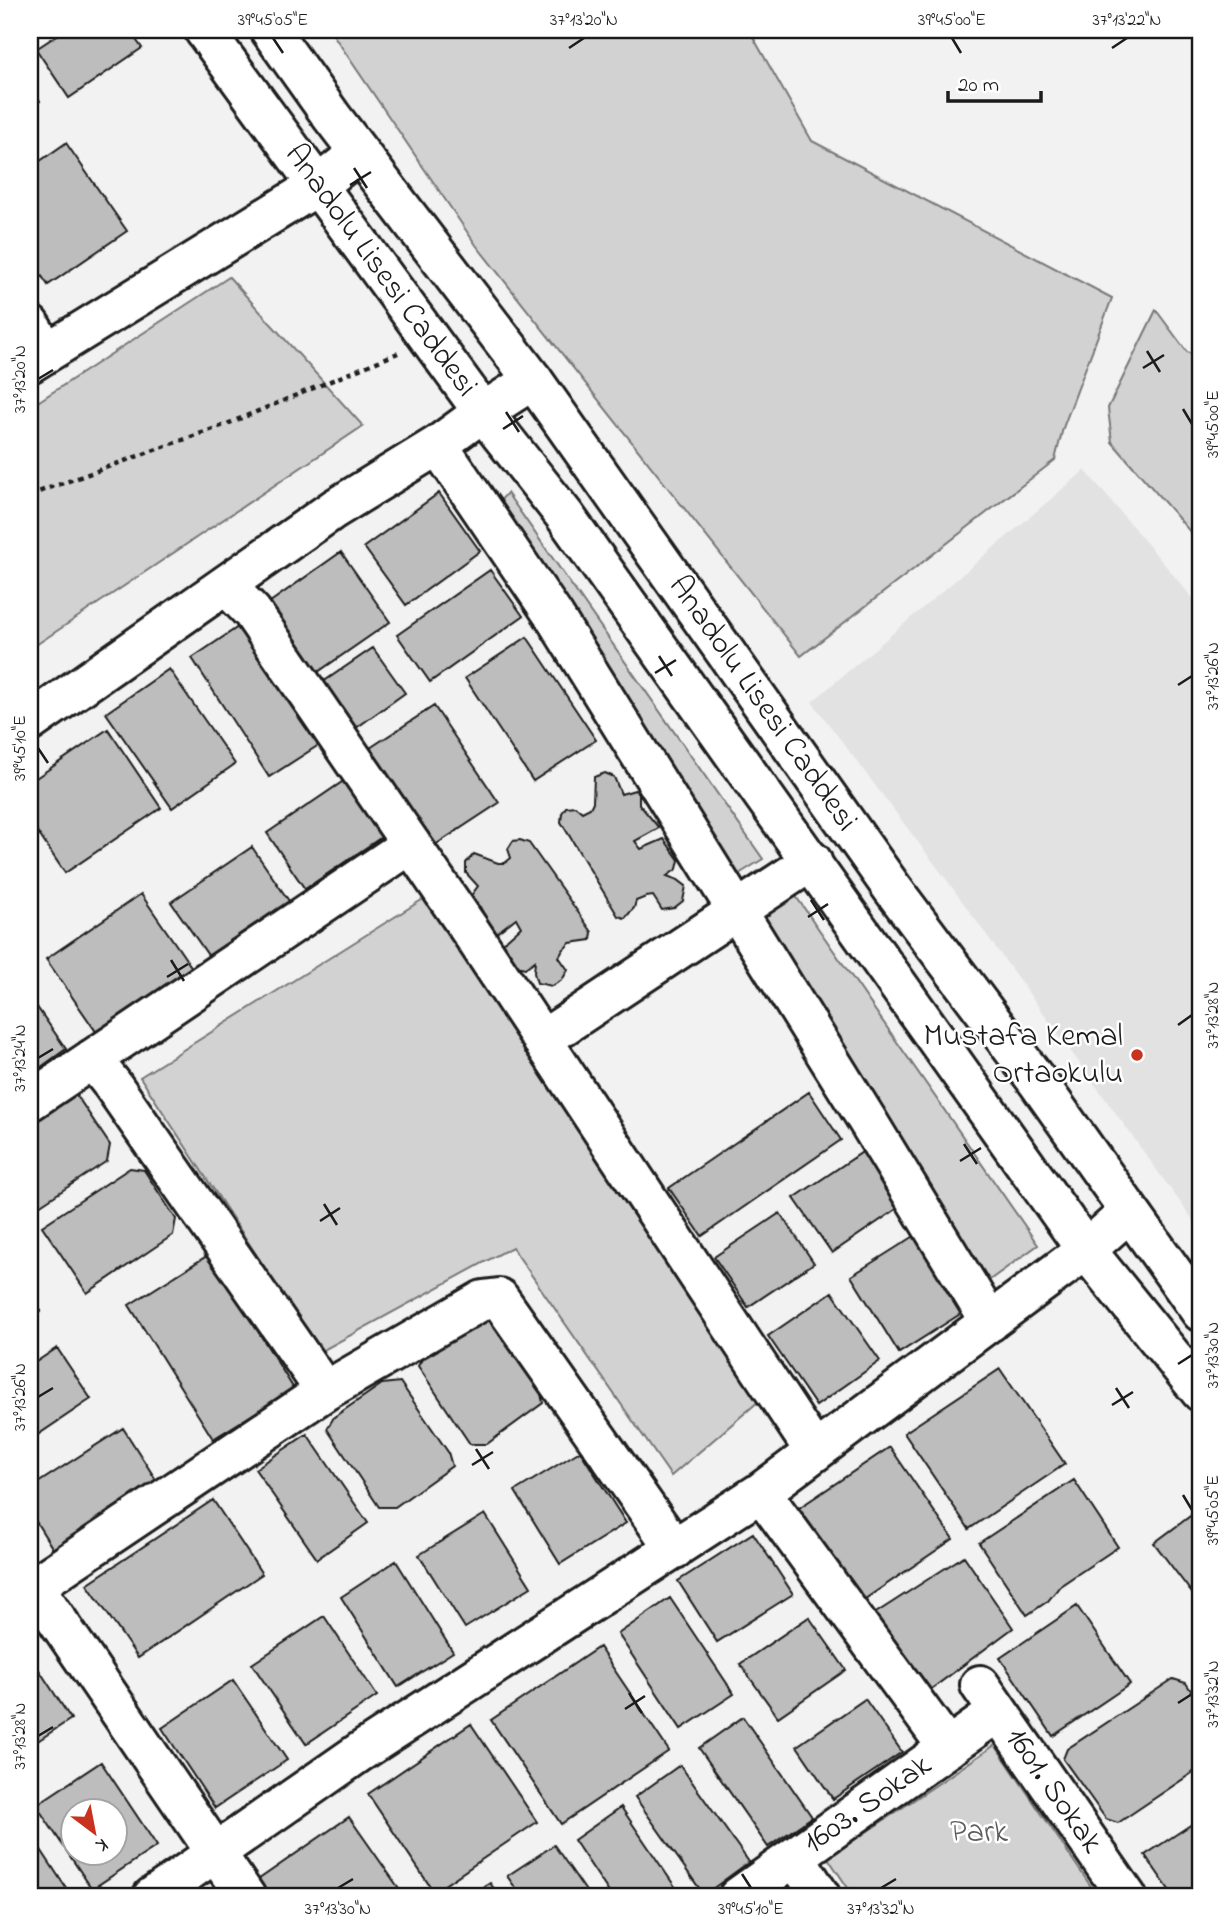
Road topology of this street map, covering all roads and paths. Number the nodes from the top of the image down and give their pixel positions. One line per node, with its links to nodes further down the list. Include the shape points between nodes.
1 (204, 30): 4 (street, Anadolu Lisesi Caddesi)
2 (270, 30): 3 (street, Anadolu Lisesi Caddesi)
3 (359, 153): 4 (street); 7 (street, Anadolu Lisesi Caddesi)
4 (317, 186): 5 (street, Anadolu Lisesi Caddesi); 6 (street)
5 (430, 339): 8 (street, Anadolu Lisesi Caddesi); 10 (path, via 227,424)
6 (36, 346)
7 (533, 380): 8 (street); 19 (street, Anadolu Lisesi Caddesi, via 892,888)
8 (483, 412): 9 (street); 14 (street, Anadolu Lisesi Caddesi, via 565,516)
9 (438, 444): 11 (street); 15 (street, via 554,617)
10 (30, 495)
11 (226, 585): 12 (street); 13 (street, via 251,612)
12 (30, 722)
13 (411, 844): 16 (street); 17 (street)
14 (812, 861): 15 (street); 20 (street, Anadolu Lisesi Caddesi)
15 (737, 911): 16 (street); 22 (street)
16 (542, 1040): 25 (street)
17 (92, 1059): 18 (street); 23 (street)
18 (30, 1101)
19 (1129, 1212): 20 (street); 21 (street, Anadolu Lisesi Caddesi)
20 (1086, 1250): 22 (street); 24 (street, Anadolu Lisesi Caddesi)
21 (1201, 1312)
22 (990, 1322): 25 (street)
23 (325, 1391): 27 (street, via 483,1300 499,1298); 28 (street)
24 (1201, 1392)
25 (815, 1452): 26 (street)
26 (761, 1492): 27 (street); 30 (street)
27 (675, 1549): 31 (street, via 360,1752)
28 (31, 1585): 31 (street)
29 (989, 1699): 30 (street, 1603. Sokak); 37 (street, 1601. Sokak)
30 (948, 1748): 32 (street, 1603. Sokak)
31 (216, 1853): 33 (street); 34 (street)
32 (795, 1857): 35 (street, 1603. Sokak); 36 (street)
33 (152, 1897)
34 (246, 1897)
35 (738, 1897)
36 (821, 1897)
37 (1127, 1897)

